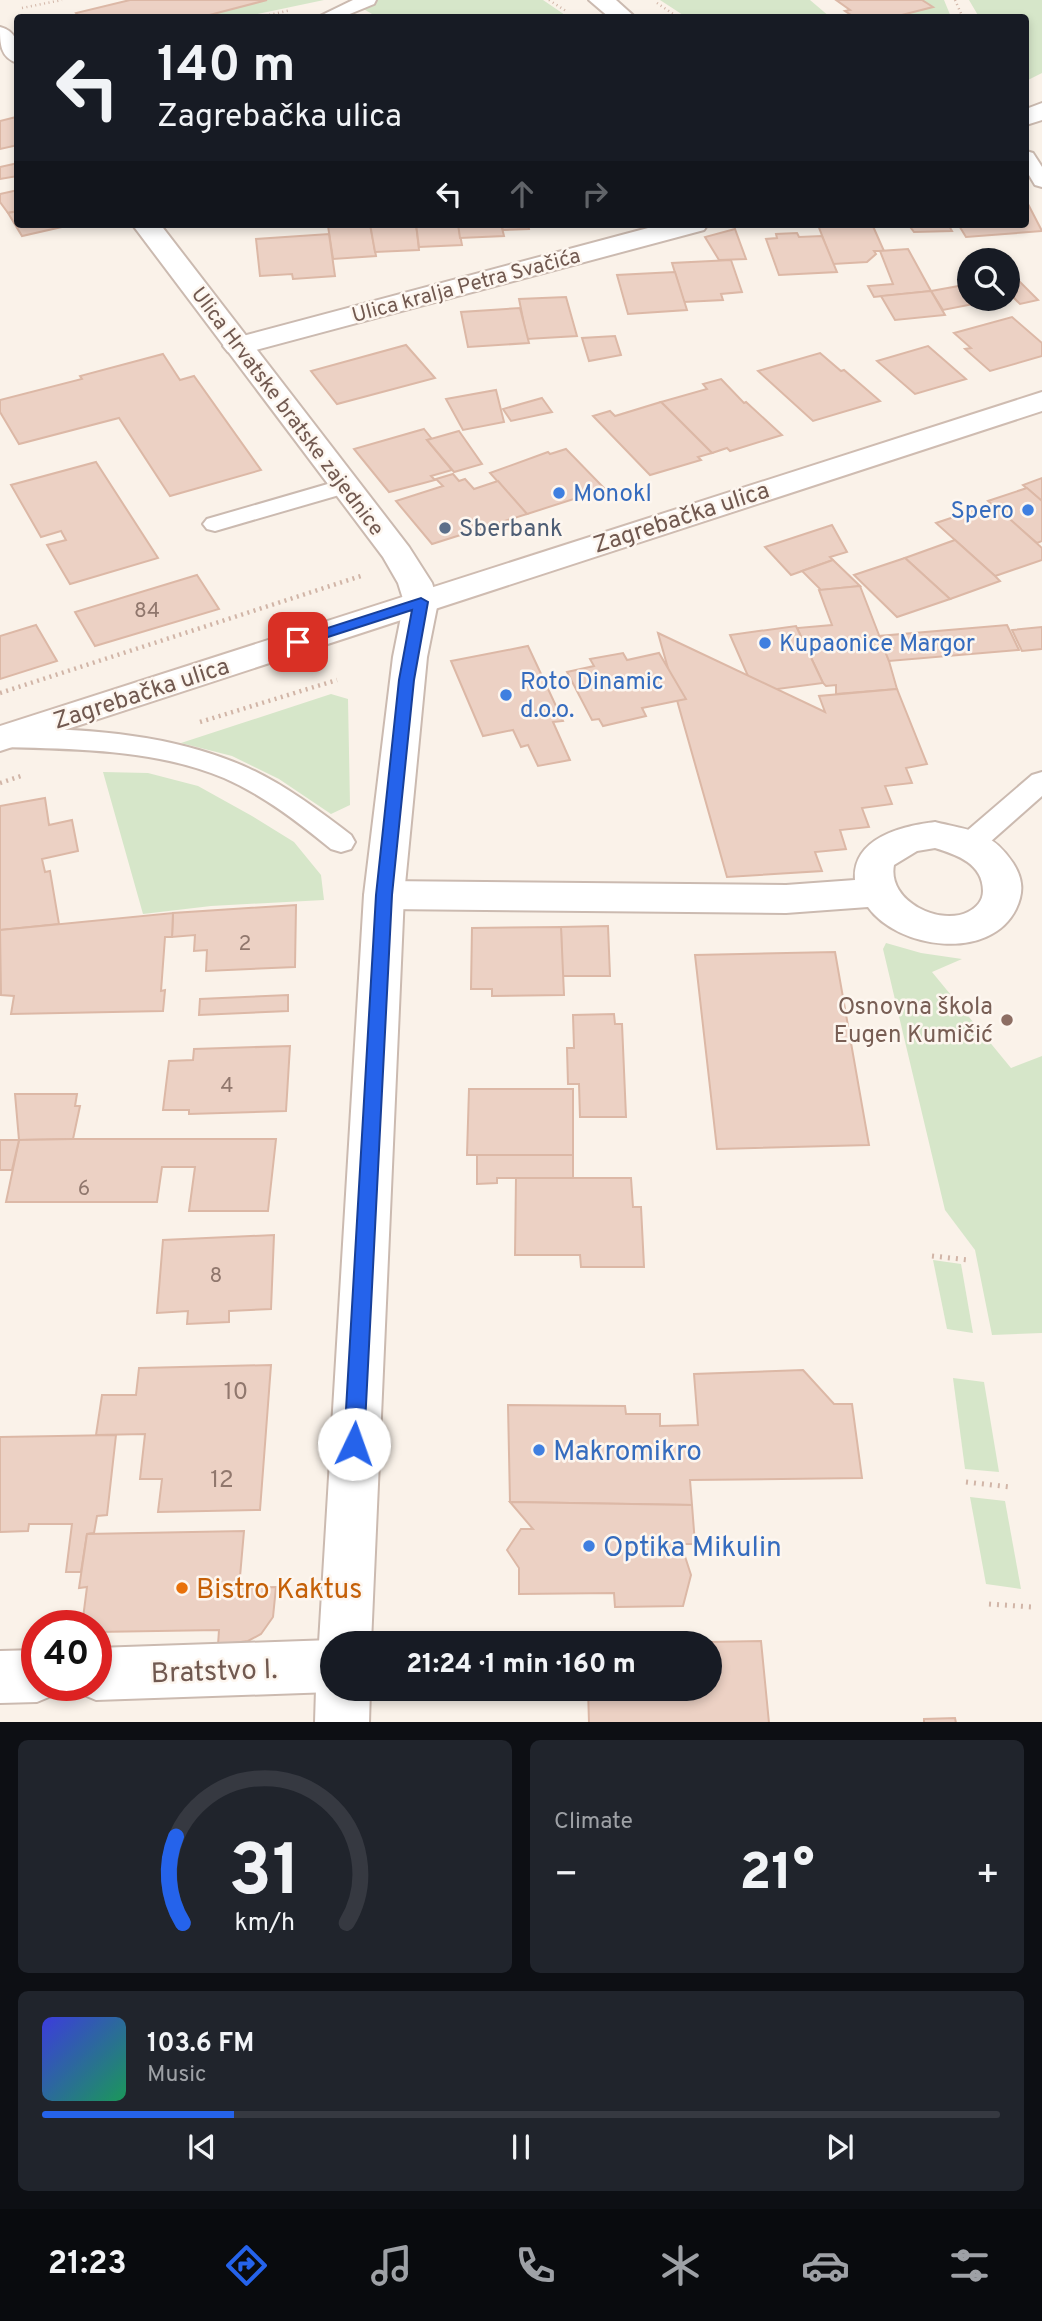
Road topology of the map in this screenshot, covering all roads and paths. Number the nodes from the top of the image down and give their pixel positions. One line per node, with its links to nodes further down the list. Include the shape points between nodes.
1 (62, 0): 6 (path)
2 (368, 0): 8 (lane)
3 (549, 0): 7 (path)
4 (601, 0): 9 (street)
5 (654, 0): 10 (path)
6 (15, 10)
7 (566, 12)
8 (334, 14)
9 (620, 14)
10 (673, 14)
11 (0, 34): 12 (street)
12 (14, 51)
13 (1029, 162): 14 (lane)
14 (1042, 181)
15 (149, 228): 17 (street, Ulica Hrvatske bratske zajednice)
16 (679, 228): 17 (street, Ulica kralja Petra Svačića)
17 (238, 346): 19 (street, Ulica Hrvatske bratske zajednice)
18 (1042, 401): 22 (street, Zagrebačka ulica)
19 (345, 486): 20 (lane); 22 (street, Ulica Hrvatske bratske zajednice, via 404,563)
20 (215, 524)
21 (368, 574): 23 (path)
22 (421, 602): 24 (street, Zagrebačka ulica); 29 (street, via 407,680)
23 (0, 693)
24 (0, 738): 26 (lane, via 82,740 219,766 262,787)
25 (1042, 781): 27 (lane)
26 (341, 842)
27 (971, 843): 28 (street, via 935,835 897,842 875,865 873,880); 28 (street, via 1002,870 1007,886 1005,901 978,924 958,929 912,922 893,911)
28 (878, 892): 29 (street, via 786,899)
29 (384, 895): 36 (street)
30 (932, 1256): 31 (path)
31 (969, 1259)
32 (966, 1482): 33 (path)
33 (1010, 1487)
34 (989, 1604): 35 (path)
35 (1032, 1608)
36 (346, 1631)
37 (320, 1666): 38 (street, Bratstvo I.)
38 (112, 1673)
39 (21, 1676): 40 (street)
40 (0, 1677)
41 (343, 1701): 42 (street)
42 (342, 1722)

